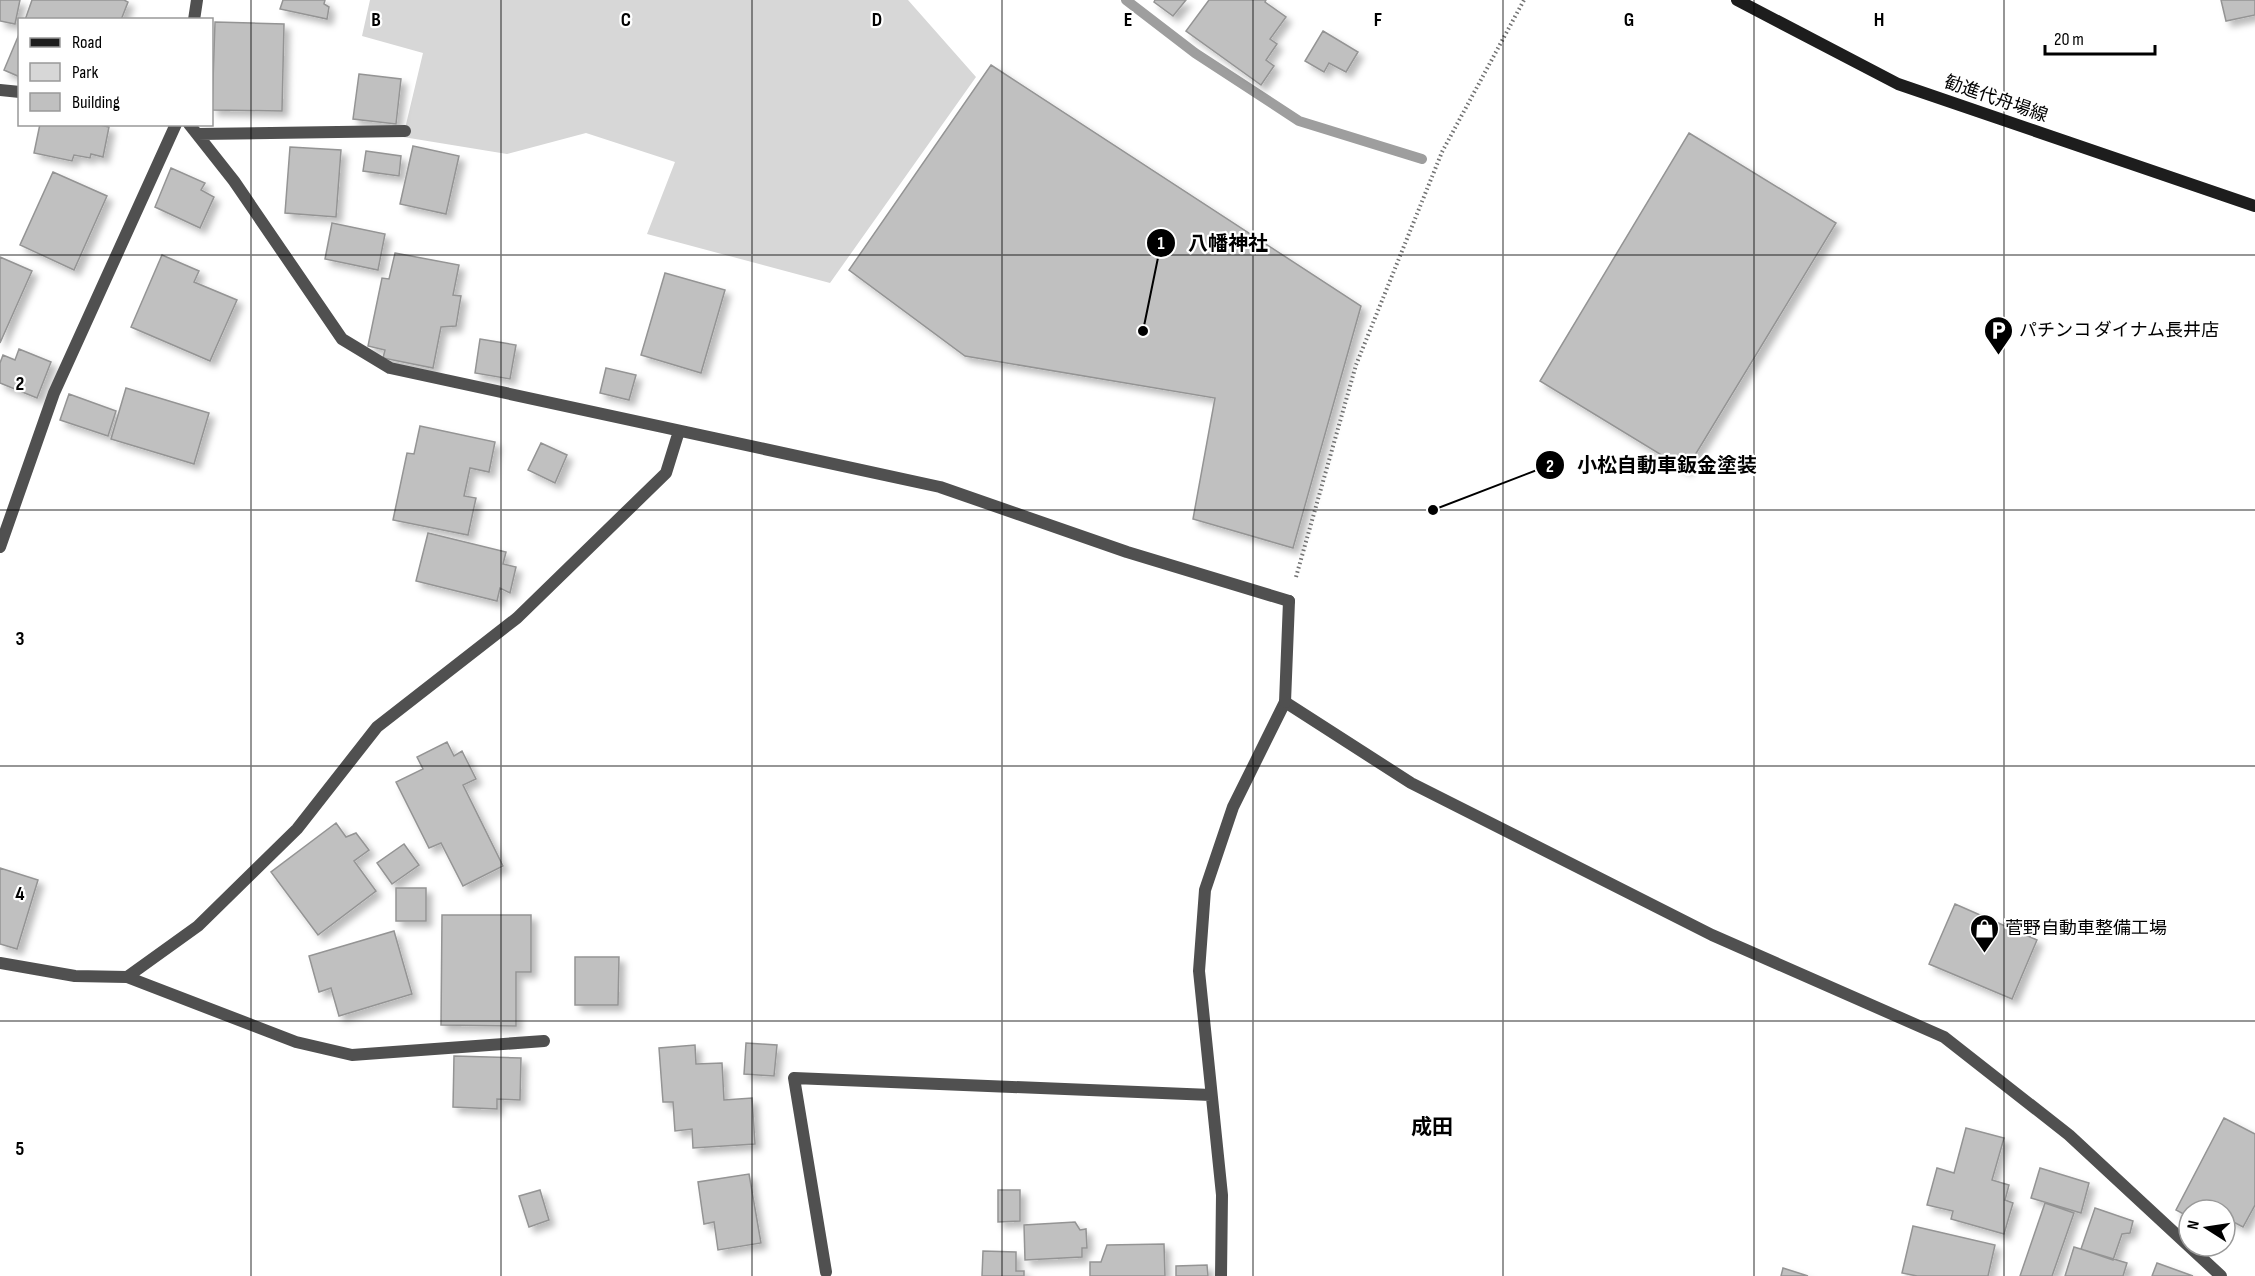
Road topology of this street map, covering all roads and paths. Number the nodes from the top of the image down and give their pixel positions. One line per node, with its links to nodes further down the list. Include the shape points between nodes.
1 (197, 0): 4 (street)
2 (1524, 0): 13 (path, via 1442,152 1356,365)
3 (1737, 0): 10 (main road, 勧進代舟場線, via 1898,84)
4 (194, 18)
5 (0, 90): 6 (street)
6 (18, 92)
7 (175, 126): 12 (street, via 54,393)
8 (193, 129): 9 (street); 11 (street, via 234,181 342,339 390,368)
9 (405, 131)
10 (2255, 206)
11 (679, 431): 13 (street, via 940,487 1127,552); 16 (street, via 666,474 517,618 377,726 297,829 198,926)
12 (0, 547)
13 (1289, 600): 14 (street)
14 (1285, 702): 18 (street, via 1233,807 1205,890 1200,971); 21 (street, via 1422,788 1712,935 1944,1037 2069,1135)
15 (0, 963): 16 (street, via 75,976)
16 (127, 977): 17 (street, via 296,1042 352,1055)
17 (544, 1041)
18 (1211, 1095): 19 (street, via 794,1078); 20 (street, via 1222,1195)
19 (826, 1272)
20 (1221, 1276)
21 (2221, 1276)

